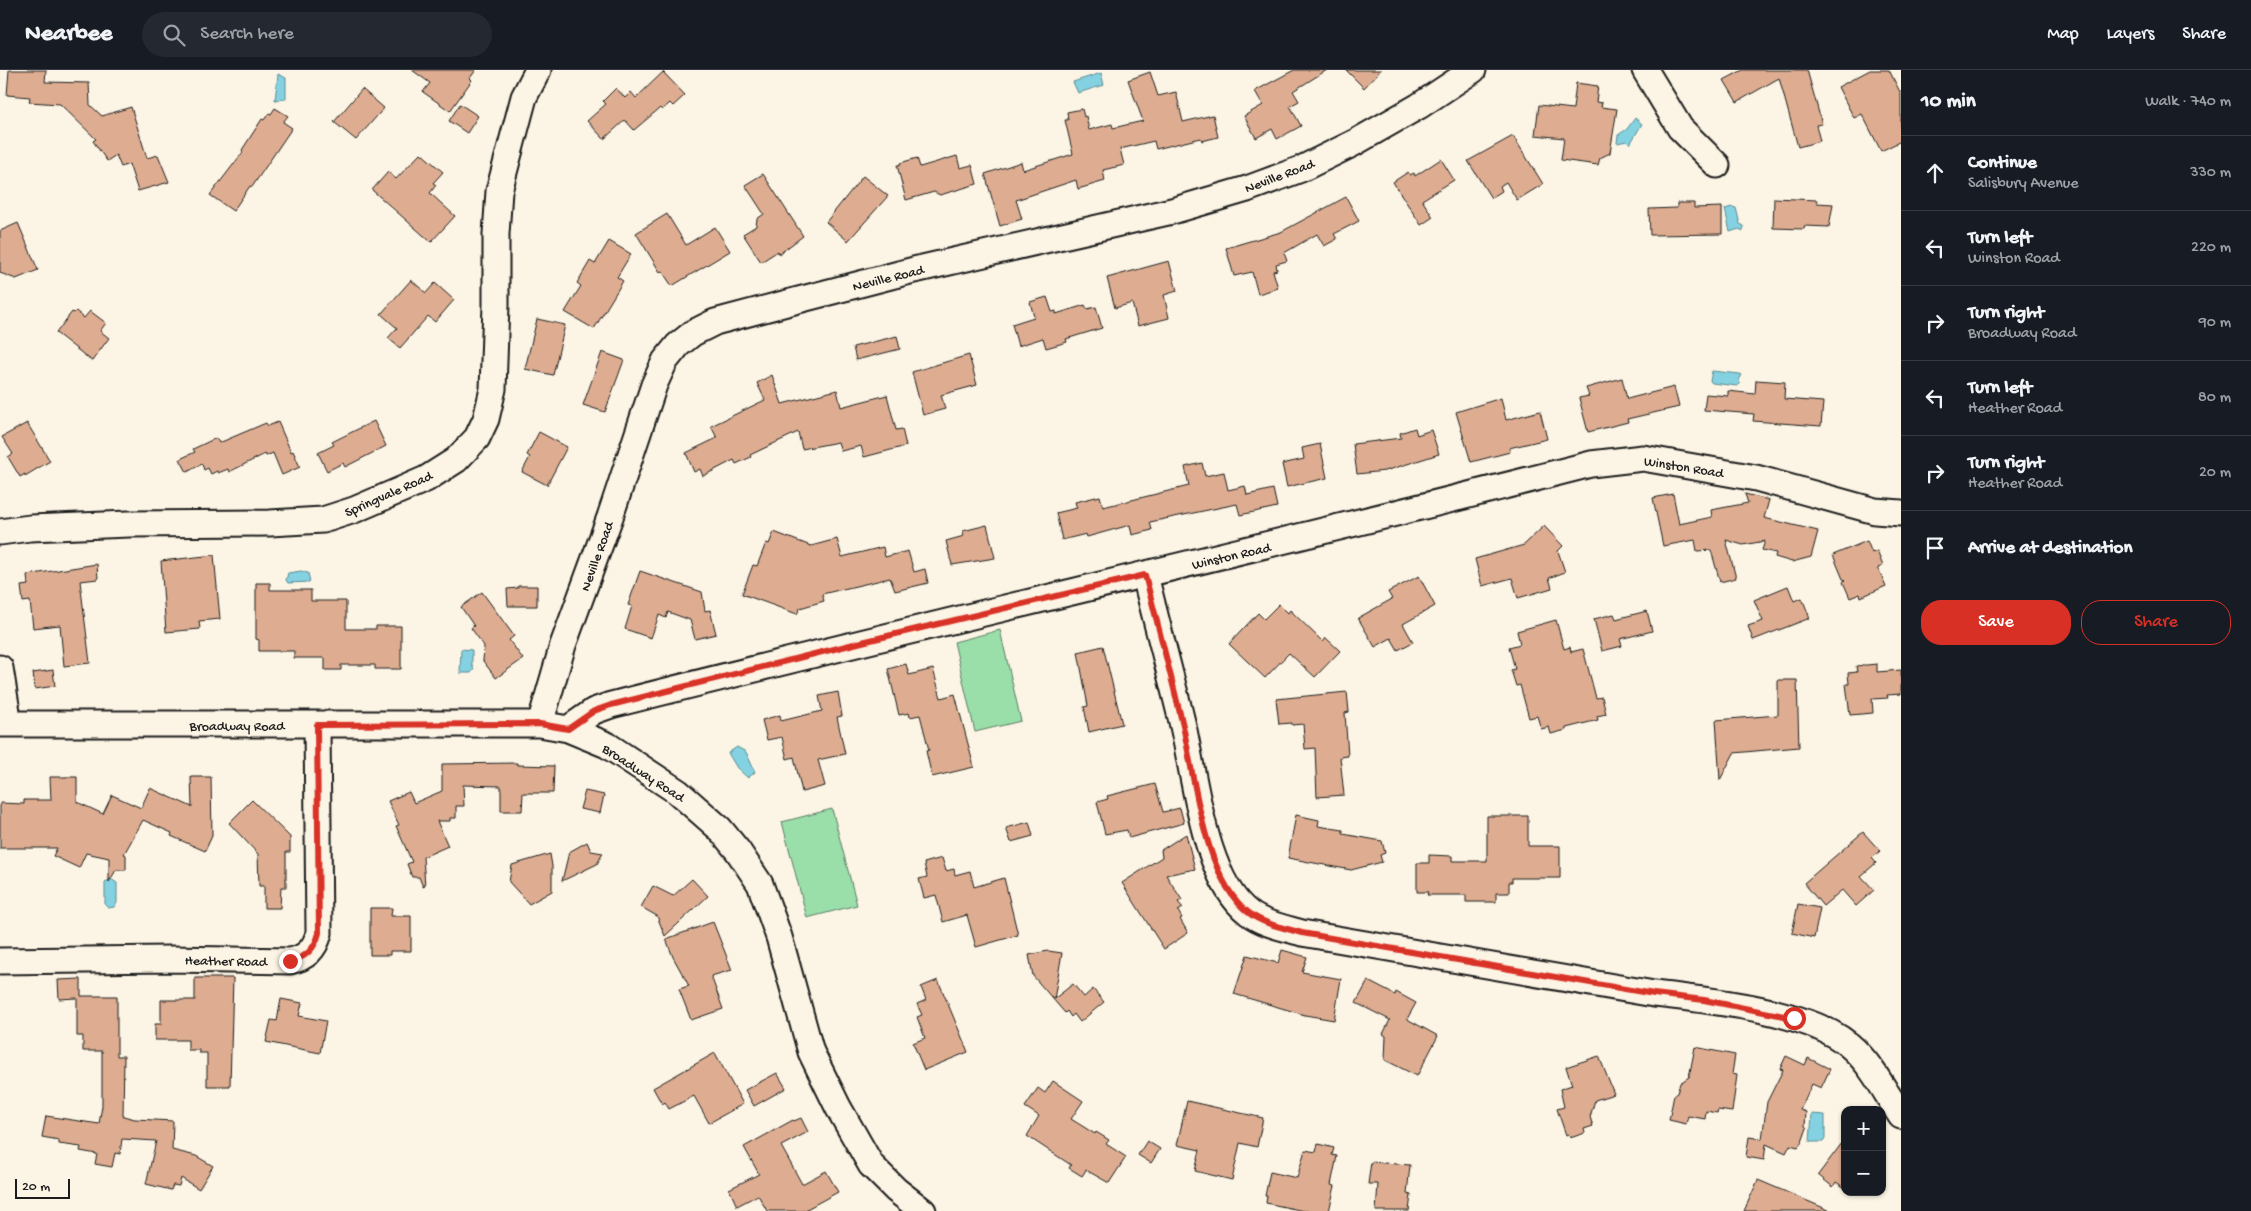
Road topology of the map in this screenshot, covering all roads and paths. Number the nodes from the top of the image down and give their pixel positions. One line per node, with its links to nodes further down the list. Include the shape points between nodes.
1 (538, 70): 6 (street, Springvale Road, via 524,97 499,191 493,388 486,419 477,438 456,460 426,479 323,520 129,524)
2 (1473, 70): 10 (street, Neville Road, via 1419,106 1354,142 1301,169 1247,189 1172,211 802,299 715,322 694,333 665,361 654,385 563,645)
3 (1645, 70): 4 (street, via 1680,128)
4 (1717, 165)
5 (1901, 514): 7 (street, Winston Road, via 1875,511 1756,478 1643,458 1592,464)
6 (0, 532)
7 (1145, 575): 12 (street, Winston Road, via 611,705 594,711); 14 (street, via 1183,726 1206,836 1218,872 1249,913 1302,933 1704,1000 1808,1021 1836,1036 1859,1054)
8 (0, 668): 9 (street)
9 (5, 724): 11 (street, Broadway Road)
10 (540, 724): 11 (street, Broadway Road); 12 (street, Broadway Road)
11 (317, 725): 13 (street, Heather Road, via 319,933 317,943 308,953 290,961)
12 (568, 729): 15 (street, Broadway Road, via 606,745 678,792 720,829 738,851 760,884 779,937 811,1052 838,1107 871,1165)
13 (0, 961)
14 (1901, 1116)
15 (923, 1211)

